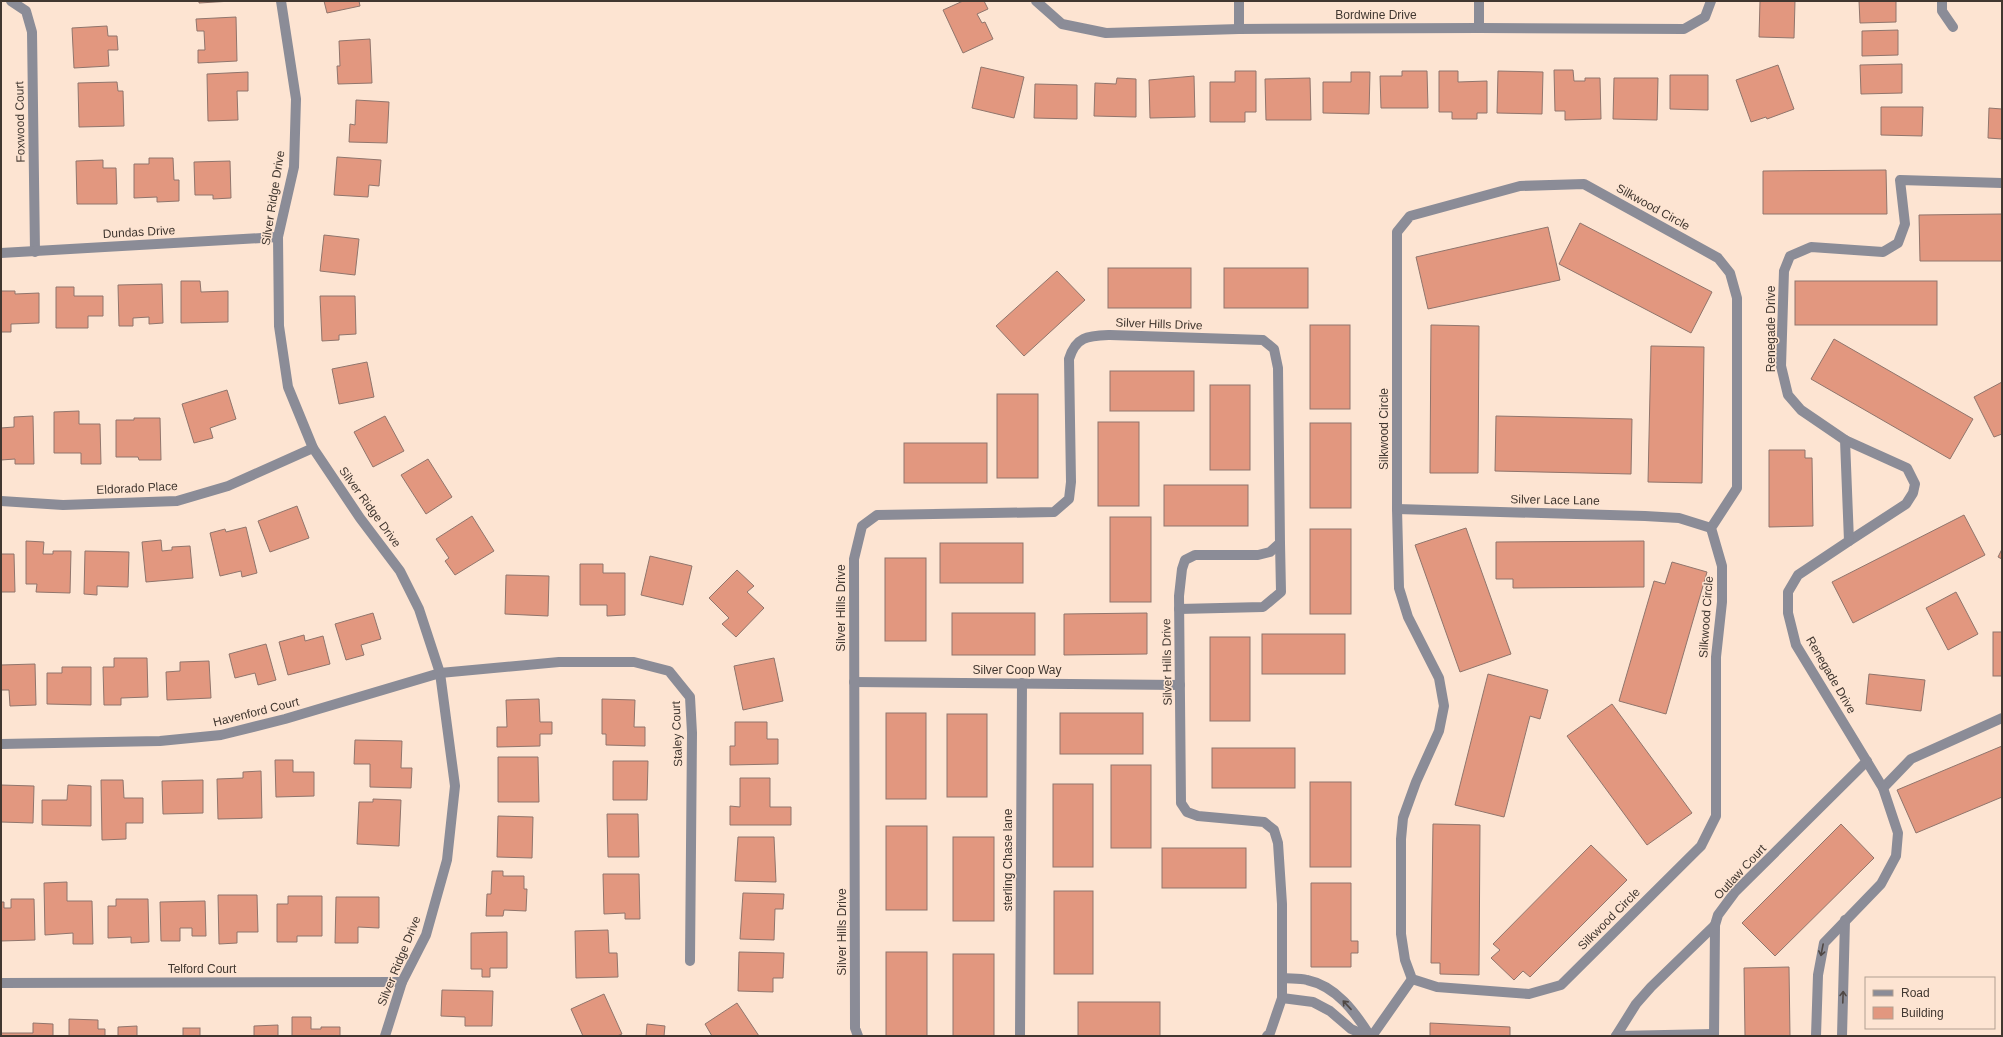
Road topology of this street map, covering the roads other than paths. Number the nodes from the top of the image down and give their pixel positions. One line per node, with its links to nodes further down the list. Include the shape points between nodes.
1 (11, 1): 13 (street, Foxwood Court, via 26,11 32,32)
2 (281, 1): 12 (street, Silver Ridge Drive, via 296,99 294,167)
3 (1036, 1): 10 (street, Bordwine Drive, via 1062,24 1106,33)
4 (1239, 1): 10 (street)
5 (1479, 1): 9 (street)
6 (1711, 1): 9 (street, Bordwine Drive, via 1705,17 1684,29)
7 (1942, 1): 8 (street, via 1942,11)
8 (1953, 27)
9 (1479, 28): 10 (street, Bordwine Drive)
10 (1239, 29)
11 (2002, 183): 15 (street, Renegade Drive, via 1900,180 1905,224 1898,243 1883,252 1811,247 1790,256 1784,271 1781,366 1788,395 1801,410)
12 (278, 237): 13 (street, Dundas Drive); 16 (street, Silver Ridge Drive, via 279,326 288,387)
13 (35, 252): 14 (street, Dundas Drive)
14 (1, 253)
15 (1845, 440): 20 (street); 20 (street, Renegade Drive, via 1907,468 1915,484 1906,504)
16 (313, 448): 17 (street, Eldorado Place, via 228,486 177,501 63,505); 23 (street, Silver Ridge Drive, via 360,518 400,571 420,609)
17 (1, 501)
18 (1397, 509): 19 (street, Silver Lace Lane, via 1646,516 1679,518); 19 (street, Silkwood Circle, via 1397,232 1410,216 1520,186 1584,184 1718,258 1730,273 1737,298 1737,488); 35 (street, Silkwood Circle, via 1399,588 1408,617 1439,678 1444,706 1439,731 1403,818 1401,934 1405,960)
19 (1711, 528): 35 (street, Silkwood Circle, via 1722,566 1722,602 1716,657 1716,816 1701,846 1560,985 1529,994 1437,987)
20 (1850, 541): 29 (street, Renegade Drive, via 1798,575 1788,592 1788,613 1796,645)
21 (1280, 543): 22 (street, Silver Hills Drive, via 1270,552 1258,555 1195,555 1186,560 1178,596); 22 (street, via 1281,592 1263,607); 24 (street, Silver Hills Drive, via 1278,368 1274,349 1263,340 1091,336 1075,345 1069,359 1071,482 1069,499 1054,512 878,515 862,526 854,559)
22 (1179, 609): 26 (street, Silver Hills Drive)
23 (440, 672): 28 (street, Havenford Court, via 285,719 221,735 160,741); 33 (street, Staley Court, via 559,662 634,662 669,671 690,697); 36 (street, Silver Ridge Drive, via 455,786 447,860 426,935)
24 (854, 682): 25 (street, Silver Coop Way); 43 (street, Silver Hills Drive, via 855,1028)
25 (1022, 683): 26 (street, Silver Coop Way); 44 (street, sterling Chase lane)
26 (1180, 685): 34 (street, Silver Hills Drive, via 1182,803 1187,812 1198,816 1264,822 1274,830 1278,843 1282,904)
27 (2002, 718): 30 (street, via 1911,759)
28 (1, 744)
29 (1867, 761): 30 (street, Renegade Drive); 32 (street, Outlaw Court, via 1735,892 1718,915)
30 (1883, 788): 31 (street, Renegade Drive, via 1898,833 1896,856 1881,884)
31 (1845, 920): 48 (street, Renegade Drive, one-way to 48, via 1824,943 1818,975); 49 (street, one-way to 31)
32 (1715, 925): 40 (street, Outlaw Court); 47 (street, via 1651,987 1636,1004)
33 (690, 961)
34 (1282, 978): 38 (street, Silver Hills Drive); 46 (street, one-way to 34, via 1360,1018 1332,991 1307,980)
35 (1412, 979): 46 (street)
36 (402, 982): 37 (street, Telford Court); 39 (street, Silver Ridge Drive)
37 (1, 983)
38 (1282, 998): 45 (street, Silver Hills Drive); 46 (street, via 1314,1002 1330,1011 1351,1029)
39 (390, 1018): 41 (street, Silver Ridge Drive); 42 (street, Silver Ridge Drive)
40 (1714, 1035): 47 (street)
41 (385, 1036)
42 (393, 1036)
43 (858, 1036)
44 (1020, 1036)
45 (1267, 1036)
46 (1370, 1036)
47 (1616, 1036)
48 (1816, 1036)
49 (1842, 1036)

